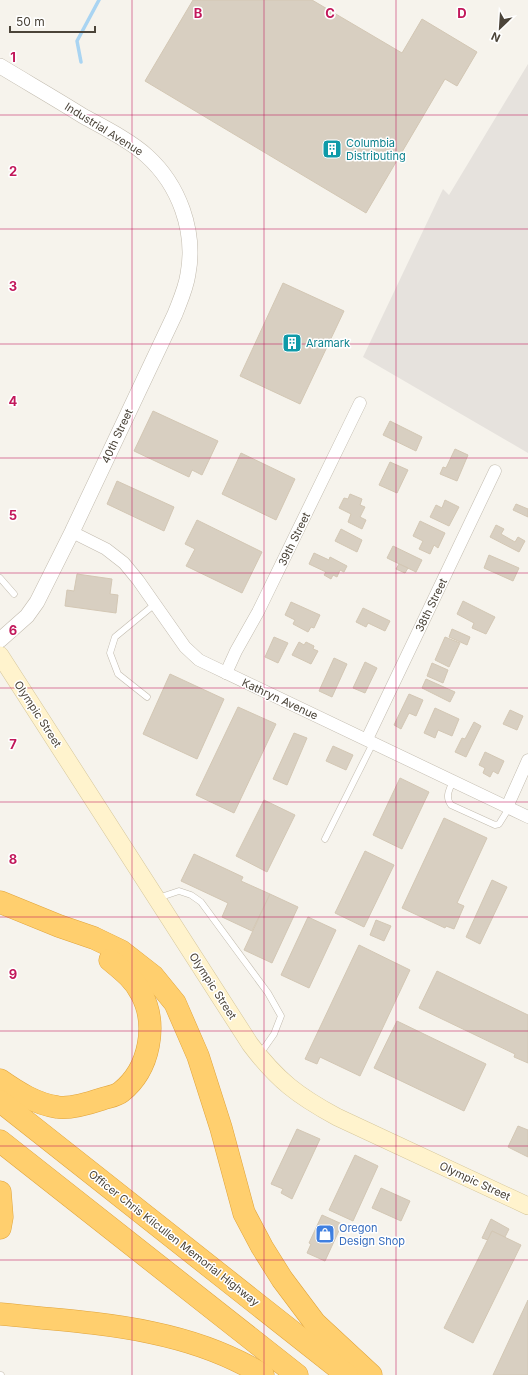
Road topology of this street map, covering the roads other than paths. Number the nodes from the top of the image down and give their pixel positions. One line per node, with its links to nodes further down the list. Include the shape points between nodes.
1 (0, 66): 2 (street, Industrial Avenue, via 147,156 165,176 176,194)
2 (184, 216): 5 (street, 40th Street, via 190,254 182,297)
3 (360, 403): 11 (street, 39th Street)
4 (495, 471): 13 (street, 38th Street)
5 (72, 532): 8 (street, Kathryn Avenue, via 106,549 124,563); 9 (street, 40th Street, via 37,602 27,616)
6 (0, 578): 7 (lane)
7 (14, 594)
8 (155, 604): 11 (street, Kathryn Avenue, via 184,647 200,660); 12 (lane, via 115,637 110,653 118,674)
9 (0, 640)
10 (0, 655): 19 (main road, Olympic Street)
11 (226, 673): 13 (street, Kathryn Avenue)
12 (147, 697)
13 (370, 741): 15 (street, Kathryn Avenue); 18 (lane)
14 (528, 760): 16 (street)
15 (452, 781): 16 (street, Kathryn Avenue); 16 (lane, via 448,793 451,805 495,825 499,824)
16 (508, 807): 17 (street, Kathryn Avenue)
17 (528, 817)
18 (325, 839)
19 (157, 899): 22 (main road, Olympic Street); 22 (lane, via 179,891 201,902 268,993 280,1016 274,1034)
20 (0, 902): 21 (highway)
21 (59, 926): 23 (highway, via 129,975 141,992 148,1008 151,1027 146,1058 134,1080 120,1093 89,1104 58,1107 31,1099); 33 (highway, via 121,951 153,976 174,1003 198,1056 244,1213 258,1240 282,1280 315,1323)
22 (259, 1056): 27 (main road, Olympic Street, via 296,1093 316,1106)
23 (0, 1080)
24 (0, 1101): 32 (highway, Officer Chris Kilcullen Memorial Highway)
25 (0, 1141): 31 (highway)
26 (0, 1192): 28 (highway)
27 (528, 1206)
28 (0, 1228)
29 (0, 1314): 30 (highway, via 105,1325 190,1341 224,1354)
30 (263, 1375)
31 (297, 1375)
32 (347, 1375)
33 (371, 1375)

